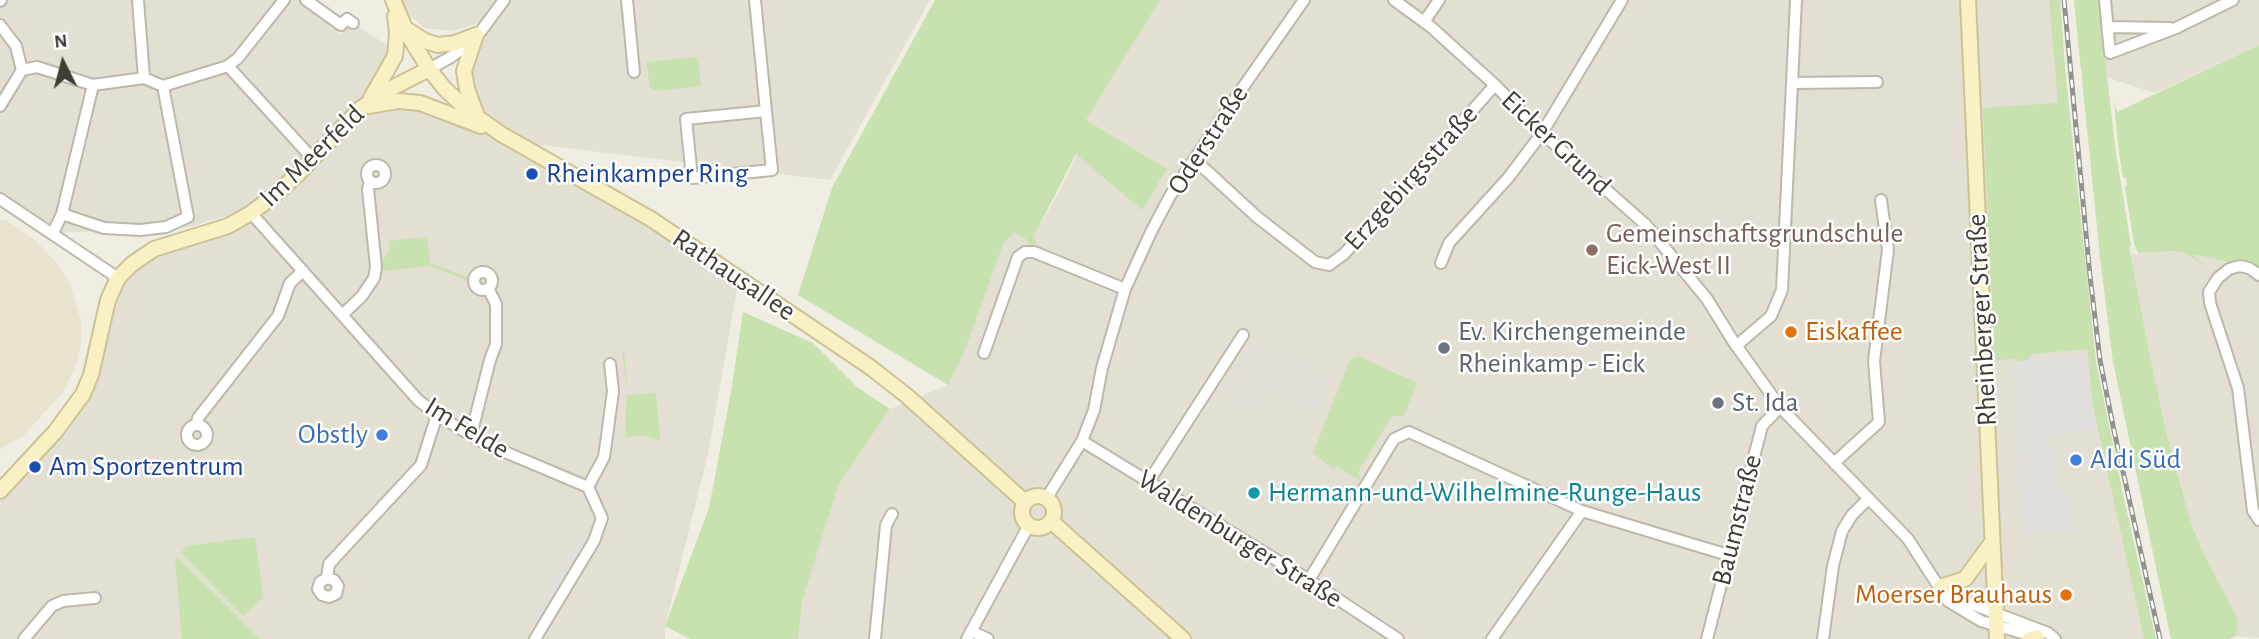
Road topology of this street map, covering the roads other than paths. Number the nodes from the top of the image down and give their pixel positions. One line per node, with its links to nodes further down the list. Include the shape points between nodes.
1 (138, 0): 27 (street)
2 (284, 0): 23 (street)
3 (306, 0): 17 (street, via 341,25 347,19)
4 (504, 0): 22 (street)
5 (627, 0): 26 (street)
6 (755, 0): 35 (street)
7 (1304, 0): 40 (street, Oderstraße)
8 (1394, 0): 16 (street, Eicker Grund)
9 (1439, 0): 16 (street)
10 (1622, 0): 37 (street)
11 (1796, 0): 29 (street)
12 (1968, 0): 75 (street, Rheinberger Straße)
13 (2105, 0): 19 (street)
14 (2233, 0): 21 (street)
15 (393, 1): 20 (street, Rathausallee); 33 (street, via 395,56)
16 (1424, 22): 31 (street, Eicker Grund)
17 (354, 23)
18 (0, 25): 25 (street, via 16,46)
19 (2108, 27): 21 (street); 21 (street, via 2110,53)
20 (405, 28): 22 (street, via 438,44); 24 (street, Rathausallee)
21 (2176, 28)
22 (476, 35): 24 (street, via 456,54); 36 (street, via 464,75)
23 (228, 66): 32 (street); 39 (street)
24 (429, 69): 33 (street, Im Meerfeld); 36 (street, Rathausallee)
25 (22, 70): 30 (street, via 37,68); 34 (street)
26 (634, 72)
27 (144, 78): 30 (street); 32 (street)
28 (1877, 82): 29 (street)
29 (1792, 83): 55 (street, via 1782,290 1771,316)
30 (93, 85): 45 (street)
31 (1494, 85): 37 (street, Eicker Grund); 40 (street, Erzgebirgsstraße, via 1344,254 1325,266 1257,217)
32 (163, 86): 45 (street, via 188,216 166,227 140,230 104,228)
33 (364, 105): 38 (street, via 420,103); 39 (street, Im Meerfeld)
34 (0, 106)
35 (766, 111): 35 (street, via 686,119 692,178 772,170)
36 (477, 117): 38 (street, Rathausallee)
37 (1542, 133): 47 (street, via 1449,243); 55 (street, Eicker Grund, via 1646,225 1707,299)
38 (502, 134): 69 (street, Rathausallee, via 651,219 870,367)
39 (312, 158): 44 (street, Im Meerfeld)
40 (1195, 160): 52 (street, Oderstraße, via 1170,197)
41 (370, 181): 53 (street, via 374,278)
42 (0, 199): 46 (street)
43 (1881, 200): 63 (street, via 1888,250 1874,361 1879,422)
44 (251, 213): 48 (street, Im Felde); 50 (street, Im Meerfeld, via 228,226 154,249)
45 (62, 214): 46 (street)
46 (53, 233): 50 (street)
47 (1441, 263)
48 (303, 271): 53 (street, Im Felde); 60 (street, via 290,283 278,316)
49 (2259, 275): 72 (street, via 2240,266 2229,269 2210,292 2238,388 2253,510)
50 (118, 278): 66 (street, Im Meerfeld, via 83,394)
51 (488, 288): 61 (street, via 496,304 496,344)
52 (1125, 289): 56 (street, via 1025,252 1018,257); 62 (street, Oderstraße)
53 (342, 315): 59 (street, Im Felde)
54 (1243, 335): 64 (street)
55 (1736, 346): 58 (street, Eicker Grund)
56 (984, 353)
57 (610, 364): 65 (street, via 612,391 604,457)
58 (1780, 407): 63 (street, Eicker Grund); 76 (street, Baumstraße, via 1762,426)
59 (437, 415): 61 (street, Im Felde); 77 (street, via 421,465 337,553)
60 (197, 425)
61 (471, 435): 65 (street, Im Felde)
62 (1082, 441): 64 (street, Waldenburger Straße); 67 (street, Oderstraße)
63 (1834, 464): 68 (street, Eicker Grund)
64 (1149, 481): 78 (street, Waldenburger Straße)
65 (588, 487): 85 (street, via 602,518 594,541)
66 (0, 491)
67 (1046, 499): 69 (street, via 1038,496); 73 (street, via 1053,509)
68 (1868, 499): 79 (street, Eicker Grund, via 1908,539); 92 (street, via 1842,531)
69 (1025, 502): 74 (street, via 1021,513)
70 (1582, 511): 76 (street); 78 (street, via 1409,432 1394,439); 90 (street)
71 (892, 514): 86 (street, via 886,525)
72 (2259, 520)
73 (1051, 521): 74 (street, via 1041,528); 88 (street)
74 (1029, 525): 82 (street)
75 (1992, 542): 79 (street, via 1965,579); 81 (street, Rheinberger Straße)
76 (1728, 555): 91 (street, Baumstraße)
77 (327, 578)
78 (1309, 580): 89 (street, Waldenburger Straße)
79 (1940, 587): 81 (street, Eicker Grund, via 1948,601)
80 (95, 598): 84 (street, via 52,606)
81 (1996, 625): 83 (street); 93 (street, via 2048,632)
82 (969, 635): 87 (street)
83 (2036, 638)
84 (24, 639)
85 (536, 639)
86 (875, 639)
87 (988, 639)
88 (1183, 639)
89 (1398, 639)
90 (1492, 639)
91 (1707, 639)
92 (1823, 639)
93 (2055, 639)

